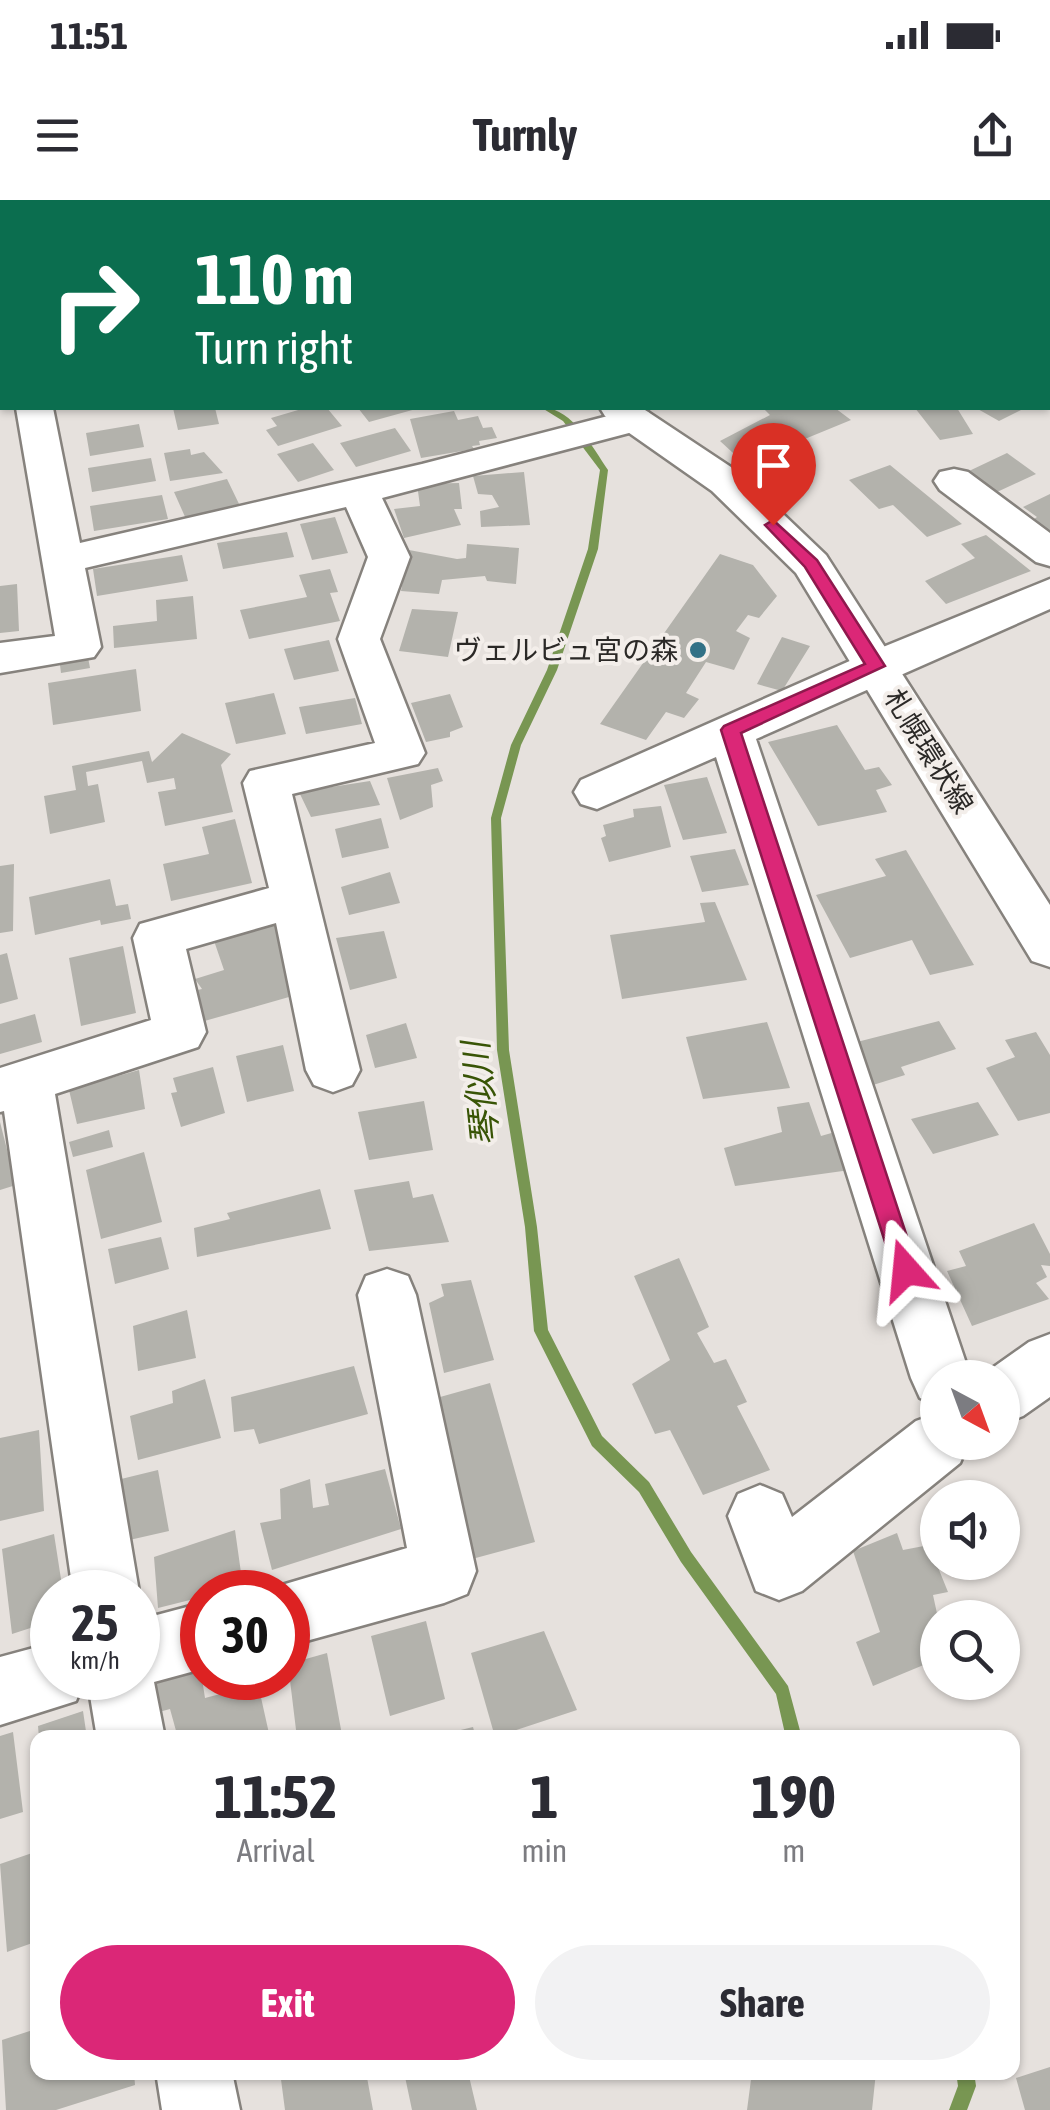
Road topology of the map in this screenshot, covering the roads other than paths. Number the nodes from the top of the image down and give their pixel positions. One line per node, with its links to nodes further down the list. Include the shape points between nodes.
1 (34, 410): 6 (street)
2 (621, 418): 4 (street, via 530,452); 9 (street, 札幌環状線, via 726,482 800,552)
3 (954, 481): 5 (street)
4 (359, 492): 6 (street); 12 (street, via 388,557 359,639 402,753 266,783)
5 (1050, 553)
6 (63, 560): 8 (street, via 79,647)
7 (1040, 609): 9 (street)
8 (0, 658)
9 (876, 666): 10 (street); 13 (street, 札幌環状線)
10 (730, 730): 11 (street); 17 (street)
11 (596, 792)
12 (296, 899): 14 (street); 15 (street, via 158,938 180,1032)
13 (1050, 947)
14 (333, 1070)
15 (13, 1086): 22 (street)
16 (387, 1296): 23 (street, via 444,1571)
17 (935, 1360)
18 (1050, 1362): 19 (street)
19 (1020, 1383)
20 (920, 1456): 21 (street, via 779,1568)
21 (760, 1516)
22 (102, 1570)
23 (310, 1607)
24 (30, 1683): 25 (street)
25 (0, 1691)
26 (124, 1700): 27 (street)
27 (130, 1730)
28 (195, 2080): 29 (street)
29 (201, 2110)

